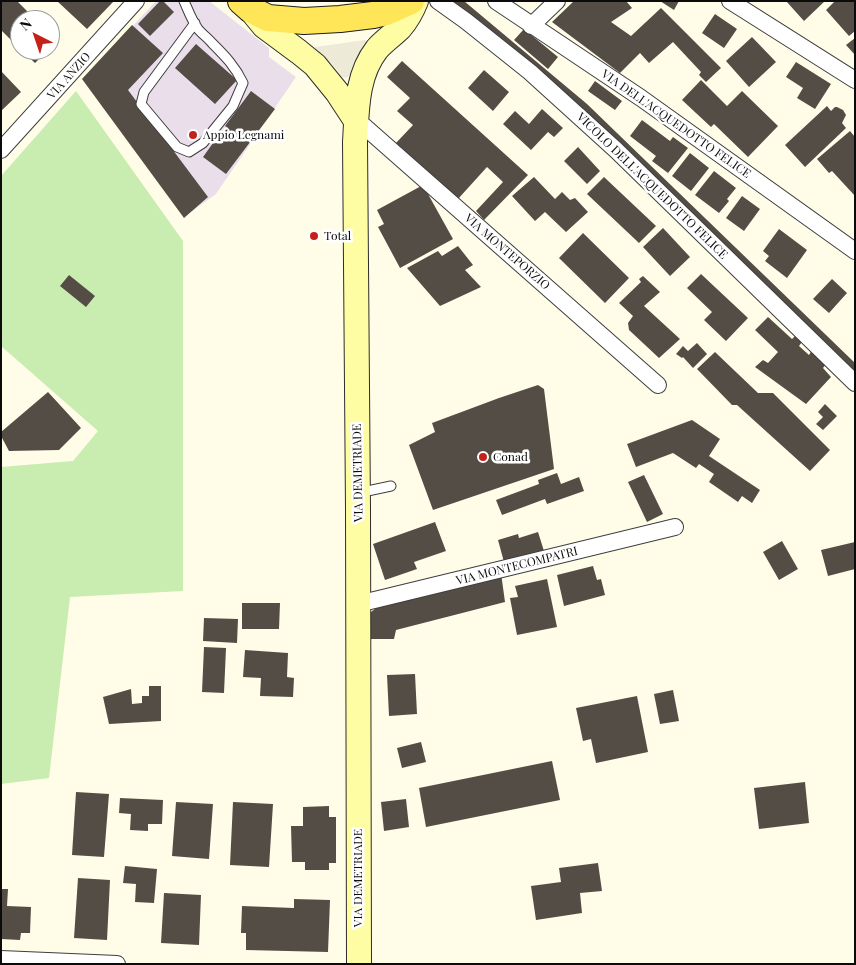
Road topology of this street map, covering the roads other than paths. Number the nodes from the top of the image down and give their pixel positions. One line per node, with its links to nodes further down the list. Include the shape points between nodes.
1 (136, 1): 14 (street, VIA ANZIO)
2 (184, 1): 10 (lane)
3 (411, 1): 9 (main road, via 373,15 323,20 268,18)
4 (416, 1): 13 (street, VIA DEMETRIADE, via 404,23 378,49 367,66 360,84)
5 (438, 1): 16 (street, VICOLO DELL'ACQUEDOTTO FELICE, via 530,72 604,138)
6 (496, 1): 11 (street, VIA DELL'ACQUEDOTTO FELICE)
7 (556, 1): 11 (street)
8 (730, 1): 12 (street)
9 (245, 5): 13 (street, via 270,32 314,65)
10 (195, 23): 10 (lane, via 236,70 243,83 233,106 203,142 189,152 177,146 141,104 144,92)
11 (531, 26): 15 (street, VIA DELL'ACQUEDOTTO FELICE, via 641,98)
12 (855, 80)
13 (356, 121): 17 (street, VIA MONTEPORZIO); 19 (street, VIA DEMETRIADE)
14 (1, 150)
15 (855, 251)
16 (855, 383)
17 (658, 385)
18 (391, 486): 19 (lane)
19 (358, 494): 21 (street, VIA DEMETRIADE)
20 (675, 527): 21 (street, VIA MONTECOMPATRI)
21 (358, 604): 24 (street, VIA DEMETRIADE)
22 (1, 959): 23 (street)
23 (117, 964)
24 (359, 964)

